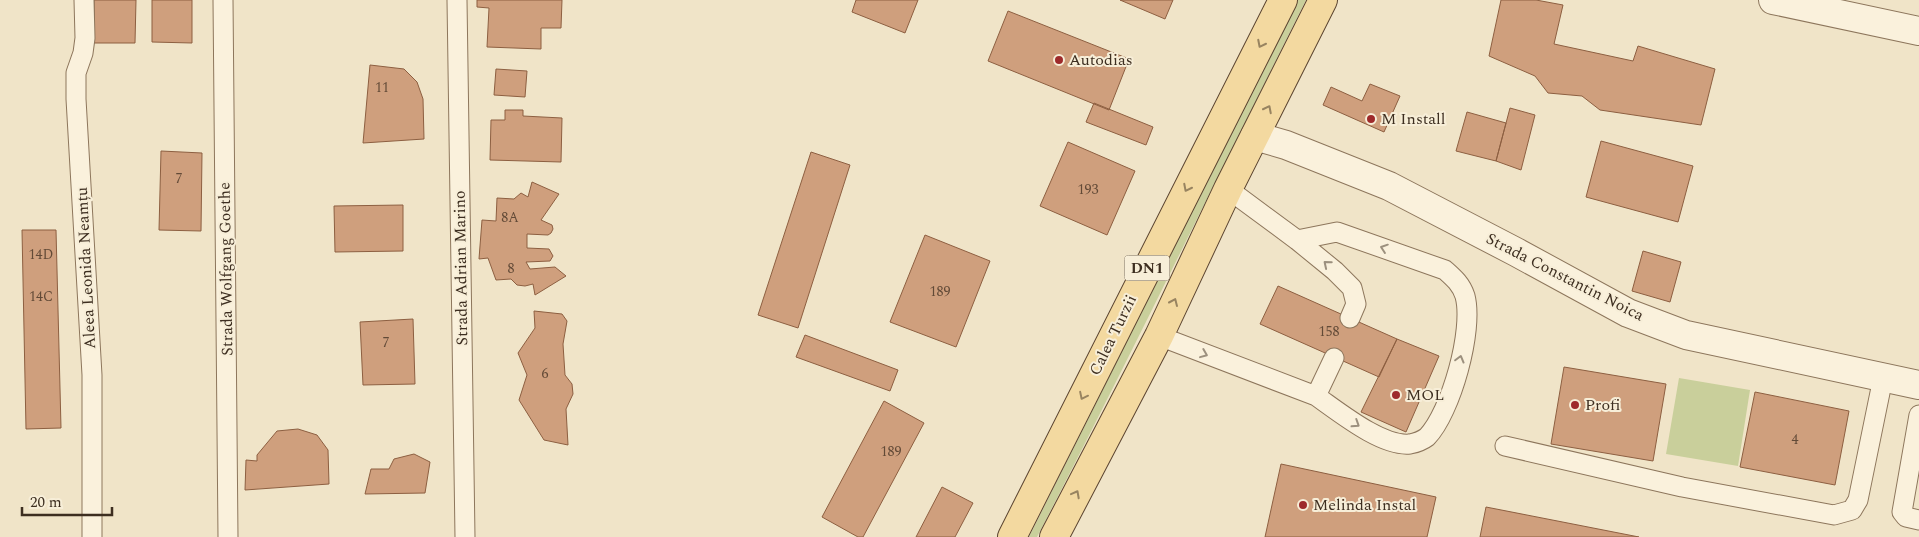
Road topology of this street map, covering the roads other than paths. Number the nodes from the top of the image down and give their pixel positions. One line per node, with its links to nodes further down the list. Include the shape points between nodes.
1 (84, 0): 20 (lane, Aleea Leonida Neamțu, via 85,38 76,73 76,99 92,375)
2 (223, 0): 21 (lane, Strada Wolfgang Goethe)
3 (457, 0): 22 (lane, Strada Adrian Marino)
4 (1283, 0): 23 (main road, Calea Turzii / DN1, one-way to 23)
5 (1323, 0): 8 (main road, DN1, one-way to 5)
6 (1773, 0): 7 (street)
7 (1919, 32)
8 (1255, 136): 9 (main road, DN1); 14 (street, Strada Constantin Noica, via 1389,186 1628,313 1686,335)
9 (1228, 189): 10 (lane); 12 (main road, DN1, one-way to 9)
10 (1297, 240): 11 (lane, one-way to 10, via 1356,304 1352,288); 16 (lane, one-way to 10, via 1362,428 1393,443 1410,444 1426,438 1438,421 1451,391 1466,337 1468,316 1458,280 1445,270 1338,232)
11 (1350, 318)
12 (1159, 336): 16 (lane, one-way to 16); 24 (main road, DN1, one-way to 12)
13 (1334, 358): 16 (lane)
14 (1883, 378): 15 (street, Strada Constantin Noica); 18 (lane, via 1858,500 1852,510 1834,514 1682,487)
15 (1919, 385)
16 (1316, 396)
17 (1919, 415): 19 (lane, via 1902,512 1906,517)
18 (1505, 446)
19 (1919, 520)
20 (92, 537)
21 (228, 537)
22 (465, 537)
23 (1012, 537)
24 (1054, 537)

